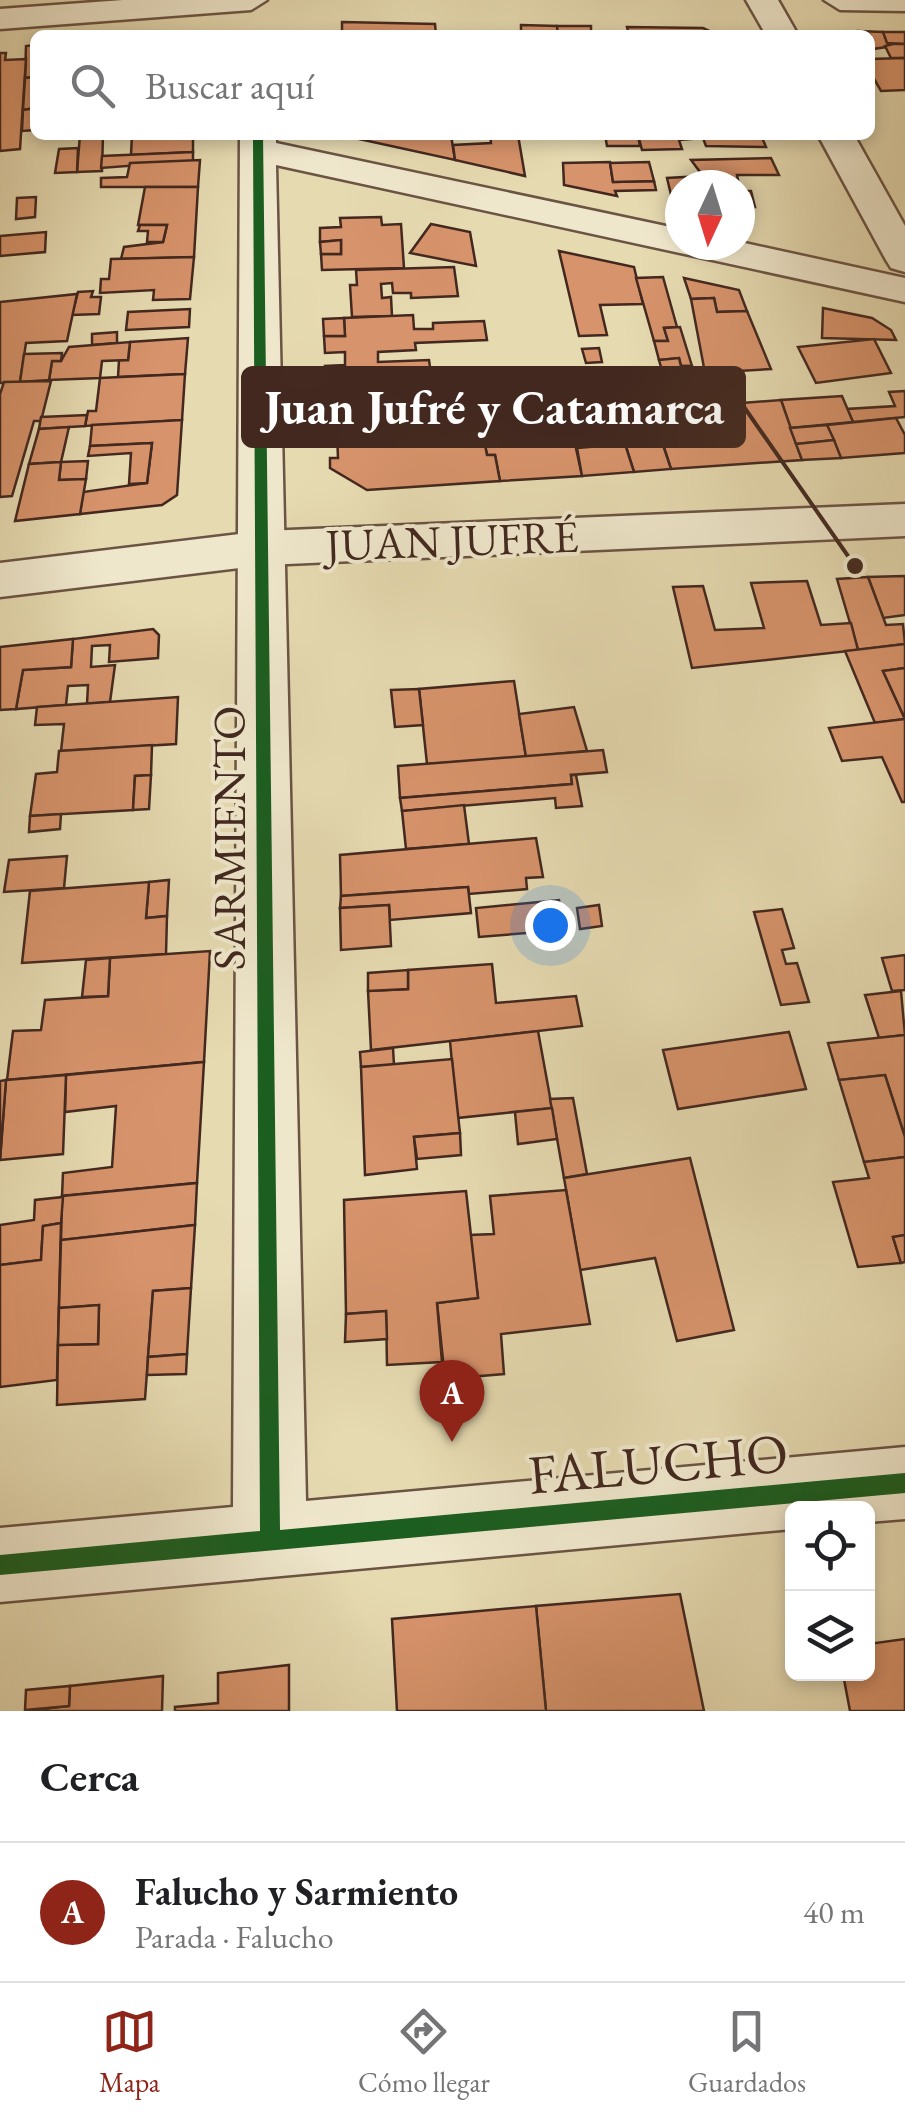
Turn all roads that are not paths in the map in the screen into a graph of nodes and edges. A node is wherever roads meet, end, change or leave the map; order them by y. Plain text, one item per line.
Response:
1 (251, 0) edge
2 (263, 0) edge
3 (762, 0) edge
4 (840, 0) edge
5 (905, 1) edge
6 (0, 18) edge
7 (258, 30) edge
8 (779, 30) edge
9 (839, 140) edge
10 (259, 142) edge
11 (665, 237) edge
12 (755, 257) edge
13 (905, 260) edge
14 (905, 290) edge
15 (905, 520) edge
16 (265, 548) junction
17 (0, 580) edge
18 (905, 1483) edge
19 (270, 1540) junction
20 (0, 1565) edge

1 - 6 street
2 - 7 street
3 - 8 street
4 - 5 street
9 - 13 street
10 - 11 street
10 - 16 street, SARMIENTO
12 - 14 street
15 - 16 street, JUAN JUFRÉ
16 - 17 street, JUAN JUFRÉ
16 - 19 street, SARMIENTO
18 - 19 street, FALUCHO
19 - 20 street, FALUCHO

